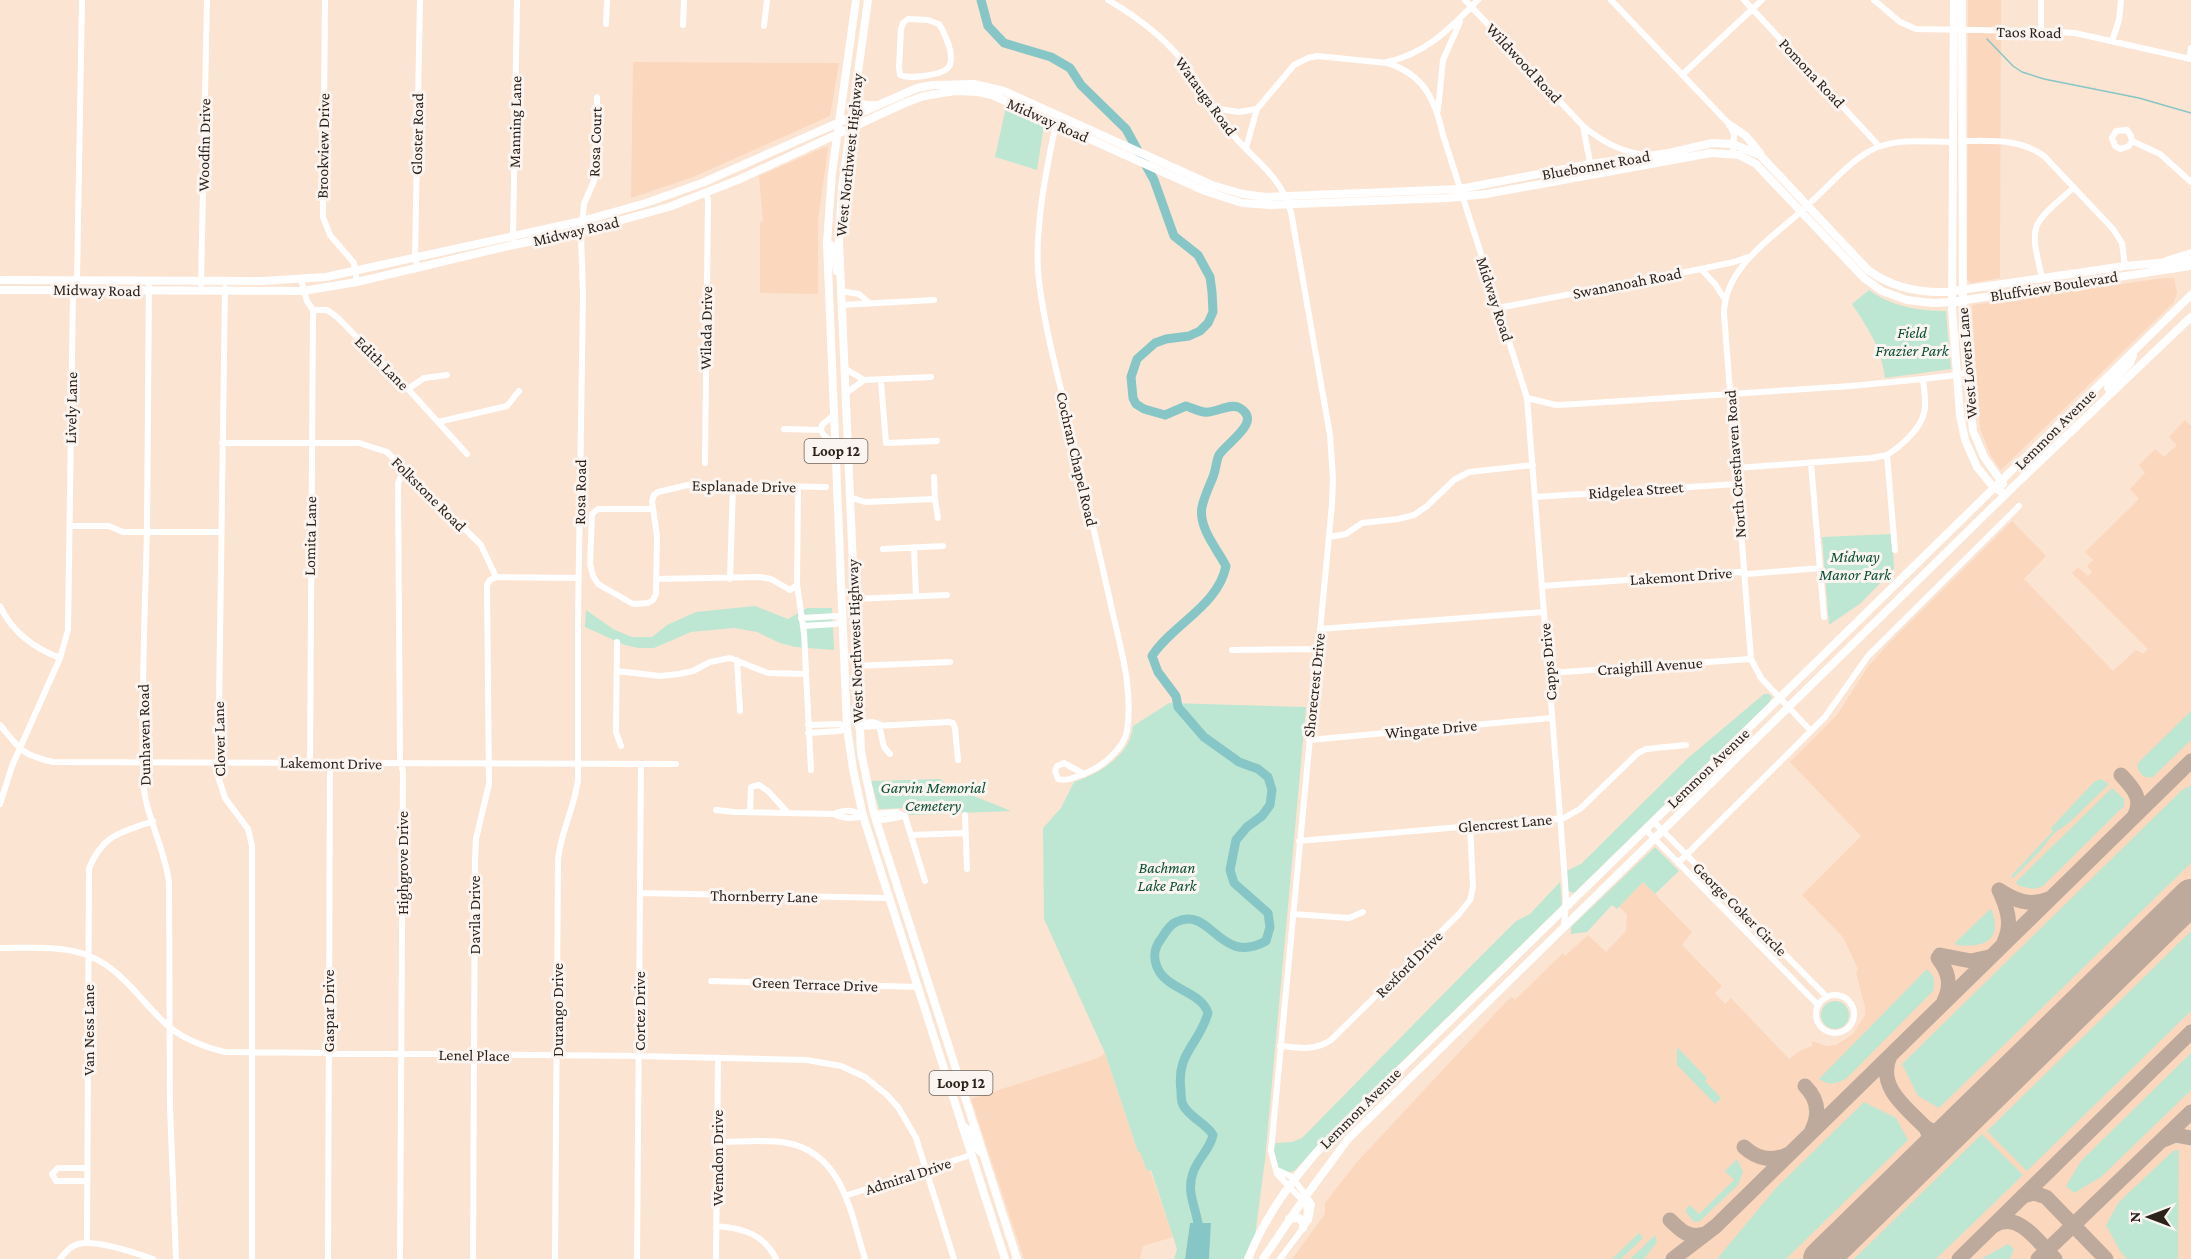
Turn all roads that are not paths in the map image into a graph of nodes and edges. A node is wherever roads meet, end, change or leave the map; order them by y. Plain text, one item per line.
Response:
1 (82, 0) edge
2 (207, 0) edge
3 (325, 0) edge
4 (420, 0) edge
5 (517, 0) edge
6 (607, 0) edge
7 (684, 0) edge
8 (767, 0) edge
9 (856, 0) edge
10 (868, 0) edge
11 (1108, 0) edge
12 (1465, 0) edge
13 (1478, 0) edge
14 (1611, 0) edge
15 (1744, 0) edge
16 (1762, 0) edge
17 (1874, 0) edge
18 (1954, 0) edge
19 (1962, 0) edge
20 (2041, 0) edge
21 (2121, 0) edge
22 (1472, 7) junction
23 (1753, 9) junction
24 (1462, 19) junction
25 (606, 24) dead end
26 (683, 25) dead end
27 (764, 26) dead end
28 (1958, 31) junction
29 (2041, 31) junction
30 (2112, 41) junction
31 (2191, 48) edge
32 (2190, 58) edge
33 (1387, 63) junction
34 (936, 74) junction
35 (927, 75) junction
36 (1682, 75) junction
37 (933, 89) junction
38 (855, 92) junction
39 (597, 97) dead end
40 (877, 105) junction
41 (1213, 108) junction
42 (1257, 108) junction
43 (1438, 111) junction
44 (852, 117) junction
45 (1057, 120) junction
46 (839, 122) junction
47 (1730, 125) junction
48 (1583, 126) junction
49 (850, 128) junction
50 (837, 133) junction
51 (1600, 140) junction
52 (2132, 141) dead end
53 (1957, 142) junction
54 (1587, 143) junction
55 (1733, 144) junction
56 (1879, 146) junction
57 (1246, 148) junction
58 (1733, 153) junction
59 (1760, 155) junction
60 (1647, 156) junction
61 (758, 158) junction
62 (1591, 164) junction
63 (762, 168) junction
64 (1592, 173) junction
65 (2191, 182) edge
66 (702, 183) junction
67 (2074, 187) junction
68 (706, 192) junction
69 (1461, 193) junction
70 (1287, 196) junction
71 (1289, 205) junction
72 (1807, 206) junction
73 (582, 221) junction
74 (582, 231) junction
75 (513, 235) junction
76 (827, 243) junction
77 (513, 245) junction
78 (2191, 252) edge
79 (1754, 254) junction
80 (415, 257) junction
81 (2191, 260) edge
82 (2158, 262) junction
83 (2125, 266) junction
84 (2191, 266) edge
85 (418, 268) junction
86 (2181, 268) junction
87 (354, 269) junction
88 (1701, 269) junction
89 (2191, 273) edge
90 (2126, 275) junction
91 (840, 277) junction
92 (2042, 278) junction
93 (0, 279) edge
94 (301, 279) junction
95 (77, 280) junction
96 (149, 280) junction
97 (225, 281) junction
98 (201, 282) junction
99 (357, 282) junction
100 (2043, 288) junction
101 (0, 290) edge
102 (73, 290) junction
103 (225, 290) junction
104 (1962, 290) junction
105 (149, 291) junction
106 (201, 291) junction
107 (303, 291) junction
108 (841, 291) junction
109 (1952, 291) junction
110 (2191, 295) edge
111 (1724, 298) junction
112 (934, 300) dead end
113 (1962, 301) junction
114 (1952, 302) junction
115 (869, 303) junction
116 (830, 305) junction
117 (841, 305) junction
118 (1498, 308) junction
119 (313, 310) junction
120 (2191, 317) edge
121 (2134, 351) junction
122 (844, 368) junction
123 (1967, 372) junction
124 (447, 375) dead end
125 (1957, 375) junction
126 (931, 377) dead end
127 (864, 380) junction
128 (1923, 380) junction
129 (881, 381) junction
130 (408, 389) junction
131 (519, 391) dead end
132 (2111, 392) junction
133 (845, 394) junction
134 (1730, 394) junction
135 (1527, 398) junction
136 (2086, 398) junction
137 (2096, 407) junction
138 (835, 414) junction
139 (438, 422) junction
140 (784, 429) dead end
141 (821, 430) junction
142 (937, 441) dead end
143 (311, 442) junction
144 (222, 443) junction
145 (836, 447) junction
146 (467, 454) dead end
147 (1887, 455) junction
148 (705, 463) dead end
149 (1811, 463) junction
150 (1533, 465) junction
151 (405, 468) junction
152 (1736, 468) junction
153 (934, 477) dead end
154 (2002, 481) junction
155 (1737, 484) junction
156 (733, 486) junction
157 (798, 486) junction
158 (826, 487) dead end
159 (1994, 488) junction
160 (2006, 494) junction
161 (849, 497) junction
162 (1535, 497) junction
163 (935, 499) junction
164 (865, 502) junction
165 (2019, 507) dead end
166 (652, 509) junction
167 (850, 511) junction
168 (938, 518) dead end
169 (70, 526) junction
170 (147, 532) junction
171 (220, 532) junction
172 (1329, 537) junction
173 (944, 546) dead end
174 (914, 547) junction
175 (883, 549) dead end
176 (1895, 550) dead end
177 (1820, 568) junction
178 (1744, 573) junction
179 (496, 577) junction
180 (579, 578) junction
181 (657, 579) junction
182 (730, 579) junction
183 (797, 585) junction
184 (1542, 586) junction
185 (947, 595) dead end
186 (916, 596) junction
187 (853, 599) junction
188 (0, 606) edge
189 (1544, 612) junction
190 (1824, 617) dead end
191 (801, 618) junction
192 (854, 619) junction
193 (843, 620) junction
194 (802, 626) junction
195 (1320, 629) junction
196 (617, 642) dead end
197 (1318, 649) junction
198 (1232, 650) dead end
199 (60, 658) junction
200 (1751, 659) junction
201 (737, 660) junction
202 (950, 662) dead end
203 (856, 666) junction
204 (617, 671) junction
205 (1549, 673) junction
206 (806, 674) junction
207 (1780, 699) junction
208 (1789, 708) junction
209 (740, 711) dead end
210 (1552, 718) junction
211 (0, 725) edge
212 (808, 725) junction
213 (879, 725) junction
214 (858, 727) junction
215 (847, 728) junction
216 (1811, 731) junction
217 (808, 733) junction
218 (1309, 740) junction
219 (1686, 745) dead end
220 (621, 746) dead end
221 (20, 749) junction
222 (890, 754) dead end
223 (957, 760) dead end
224 (144, 762) junction
225 (218, 762) junction
226 (310, 763) junction
227 (330, 763) junction
228 (401, 764) junction
229 (489, 764) junction
230 (578, 764) junction
231 (641, 764) junction
232 (676, 764) dead end
233 (811, 770) dead end
234 (1084, 774) dead end
235 (0, 804) edge
236 (716, 810) dead end
237 (750, 812) junction
238 (788, 813) junction
239 (874, 814) junction
240 (965, 815) dead end
241 (863, 816) junction
242 (1560, 818) junction
243 (153, 821) junction
244 (1653, 821) junction
245 (1470, 826) junction
246 (1645, 829) junction
247 (1662, 830) junction
248 (966, 833) junction
249 (911, 835) junction
250 (1654, 838) junction
251 (1299, 840) junction
252 (1686, 855) junction
253 (1678, 862) junction
254 (967, 869) dead end
255 (926, 881) dead end
256 (639, 893) junction
257 (900, 895) junction
258 (889, 898) junction
259 (1566, 907) junction
260 (1363, 912) dead end
261 (1293, 914) junction
262 (1749, 919) junction
263 (1564, 927) junction
264 (1741, 927) junction
265 (1772, 942) junction
266 (0, 948) edge
267 (1764, 951) junction
268 (88, 955) junction
269 (1808, 977) junction
270 (711, 981) dead end
271 (1486, 983) junction
272 (929, 986) junction
273 (1799, 986) junction
274 (918, 987) junction
275 (1496, 992) junction
276 (1827, 997) junction
277 (1818, 1005) junction
278 (169, 1026) junction
279 (1280, 1046) junction
280 (253, 1053) junction
281 (328, 1054) junction
282 (401, 1054) junction
283 (474, 1054) junction
284 (556, 1055) junction
285 (639, 1056) junction
286 (717, 1058) junction
287 (964, 1093) junction
288 (952, 1096) junction
289 (962, 1126) junction
290 (717, 1142) junction
291 (984, 1154) junction
292 (971, 1155) junction
293 (1275, 1167) junction
294 (87, 1168) junction
295 (926, 1170) junction
296 (1293, 1179) junction
297 (87, 1181) junction
298 (1288, 1187) junction
299 (845, 1196) junction
300 (1305, 1197) junction
301 (1289, 1219) junction
302 (716, 1226) junction
303 (1303, 1228) junction
304 (87, 1243) junction
305 (1014, 1247) junction
306 (1003, 1255) edge
307 (60, 1259) edge
308 (153, 1259) edge
309 (176, 1259) edge
310 (252, 1259) edge
311 (328, 1259) edge
312 (400, 1259) edge
313 (472, 1259) edge
314 (555, 1259) edge
315 (637, 1259) edge
316 (716, 1259) edge
317 (776, 1259) edge
318 (865, 1259) edge
319 (954, 1259) edge
320 (1017, 1259) edge
321 (1248, 1259) edge
322 (1263, 1259) edge
323 (1280, 1259) edge

1 - 95 street, Lively Lane
2 - 98 street, Woodfin Drive
3 - 87 street, Brookview Drive
4 - 80 street, Gloster Road
5 - 75 street, Manning Lane
6 - 25 street
7 - 26 street
8 - 27 street
9 - 46 main road, West Northwest Highway / Loop 12
10 - 38 main road, West Northwest Highway / Loop 12
11 - 41 street, Watauga Road
12 - 22 street, Wildwood Road
13 - 22 street
14 - 36 street
15 - 23 street, Pomona Road
16 - 23 street
17 - 28 street, Taos Road
18 - 28 main road, West Lovers Lane
19 - 28 main road, West Lovers Lane
20 - 29 street
21 - 30 street
22 - 24 street
22 - 48 street, Wildwood Road
23 - 36 street
23 - 56 street, Pomona Road
24 - 33 street
24 - 43 street
28 - 29 street, Taos Road
28 - 53 main road, West Lovers Lane
29 - 30 street, Taos Road
30 - 32 street, Taos Road
31 - 32 street
33 - 42 street
33 - 43 street
34 - 35 street
34 - 35 street
34 - 37 street
35 - 37 street
36 - 47 street
37 - 40 main road, Midway Road
37 - 45 main road, Midway Road
37 - 49 main road, Midway Road
38 - 40 main road
38 - 44 main road, West Northwest Highway / Loop 12
39 - 73 street, Rosa Court
40 - 44 main road, Midway Road
41 - 42 street
41 - 57 street, Watauga Road
42 - 57 street
43 - 69 street
44 - 46 main road, Midway Road
44 - 49 main road, West Northwest Highway / Loop 12
45 - 70 main road, Midway Road
45 - 71 main road, Midway Road
45 - 234 street, Cochran Chapel Road
46 - 50 main road, West Northwest Highway / Loop 12
46 - 61 main road, Midway Road
47 - 55 street
47 - 59 main road
48 - 51 street, Wildwood Road
48 - 54 street, Wildwood Road
49 - 50 main road, Midway Road
49 - 91 main road, West Northwest Highway / Loop 12
50 - 63 main road, Midway Road
50 - 76 main road, West Northwest Highway / Loop 12
51 - 54 street
51 - 60 street, Wildwood Road
52 - 65 street
53 - 56 street
53 - 67 street
53 - 104 main road, West Lovers Lane
53 - 109 main road, West Lovers Lane
54 - 62 street, Wildwood Road
55 - 58 street
55 - 59 main road, Bluffview Boulevard
55 - 60 main road, Bluebonnet Road
56 - 72 street
57 - 70 street, Watauga Road
58 - 64 main road, Bluebonnet Road
58 - 72 main road, Bluffview Boulevard
59 - 72 main road, Bluffview Boulevard
60 - 62 main road, Bluebonnet Road
61 - 63 main road
61 - 66 main road, Midway Road
62 - 64 street, Wildwood Road
62 - 69 main road, Bluebonnet Road
63 - 68 main road, Midway Road
64 - 69 main road, Bluebonnet Road
66 - 68 main road
66 - 73 main road, Midway Road
67 - 83 street
67 - 92 street
68 - 74 main road, Midway Road
68 - 148 street, Wilada Drive
69 - 70 main road, Midway Road
69 - 71 main road, Midway Road
69 - 118 street, Midway Road
70 - 71 street, Watauga Road
71 - 172 street, Shorecrest Drive
72 - 79 street
72 - 109 main road, Bluffview Boulevard
72 - 114 main road, Bluffview Boulevard
73 - 74 street, Rosa Road
73 - 75 main road, Midway Road
74 - 77 main road, Midway Road
74 - 180 street, Rosa Road
75 - 77 street, Manning Lane
75 - 80 main road, Midway Road
76 - 91 main road
76 - 116 main road, West Northwest Highway / Loop 12
77 - 85 main road, Midway Road
78 - 82 street
79 - 88 street, Swananoah Road
79 - 111 street
80 - 85 street, Gloster Road
80 - 87 main road, Midway Road
81 - 82 main road, Bluffview Boulevard
82 - 83 main road, Bluffview Boulevard
83 - 90 main road
83 - 92 main road, Bluffview Boulevard
84 - 86 main road, Bluffview Boulevard
85 - 99 main road, Midway Road
86 - 89 main road
86 - 90 main road, Bluffview Boulevard
87 - 94 main road, Midway Road
87 - 99 street, Brookview Drive
88 - 111 street
88 - 118 street, Swananoah Road
90 - 100 main road, Bluffview Boulevard
91 - 108 main road, West Northwest Highway / Loop 12
92 - 100 main road
92 - 104 main road, Bluffview Boulevard
93 - 95 main road, Midway Road
94 - 97 main road, Midway Road
94 - 107 street
95 - 96 main road, Midway Road
95 - 102 street, Lively Lane
96 - 98 main road, Midway Road
96 - 105 street, Dunhaven Road
97 - 98 main road, Midway Road
97 - 103 street, Clover Lane
98 - 106 street, Woodfin Drive
99 - 107 main road, Midway Road
100 - 113 main road, Bluffview Boulevard
101 - 102 main road, Midway Road
102 - 105 main road, Midway Road
102 - 169 street, Lively Lane
103 - 106 main road, Midway Road
103 - 107 main road, Midway Road
103 - 144 street, Clover Lane
104 - 109 main road, Bluffview Boulevard
104 - 113 main road, West Lovers Lane
105 - 106 main road, Midway Road
105 - 170 street, Dunhaven Road
107 - 119 street
108 - 115 street
108 - 117 main road, West Northwest Highway / Loop 12
109 - 114 main road, West Lovers Lane
110 - 121 main road, Lemmon Avenue
111 - 134 street, North Cresthaven Road
112 - 115 street
113 - 114 main road, Bluffview Boulevard
113 - 123 main road, West Lovers Lane
114 - 125 main road, West Lovers Lane
115 - 117 street
116 - 117 main road
116 - 138 main road, West Northwest Highway / Loop 12
117 - 122 main road, West Northwest Highway / Loop 12
118 - 135 street, Midway Road
119 - 130 street, Edith Lane
119 - 143 street, Lomita Lane
120 - 132 main road, Lemmon Avenue
121 - 132 main road
121 - 136 main road, Lemmon Avenue
122 - 127 street
122 - 133 main road, West Northwest Highway / Loop 12
123 - 125 street
123 - 154 main road, West Lovers Lane
124 - 130 street
125 - 128 street
125 - 159 main road, West Lovers Lane
126 - 129 street
127 - 129 street
127 - 133 street
128 - 134 street
128 - 147 street
129 - 142 street
130 - 139 street, Edith Lane
131 - 139 street
132 - 137 main road, Lemmon Avenue
133 - 161 main road, West Northwest Highway / Loop 12
134 - 135 street
134 - 152 street, North Cresthaven Road
135 - 150 street, Capps Drive
136 - 137 main road
136 - 154 main road, Lemmon Avenue
137 - 160 main road, Lemmon Avenue
138 - 141 street
138 - 145 main road, West Northwest Highway / Loop 12
139 - 146 street, Edith Lane
140 - 141 street
141 - 145 street
143 - 144 street, Folkstone Road
143 - 151 street, Folkstone Road
143 - 226 street, Lomita Lane
144 - 171 street, Clover Lane
145 - 193 main road, West Northwest Highway / Loop 12
147 - 149 street
147 - 176 street
149 - 152 street
149 - 177 street
150 - 162 street, Capps Drive
150 - 172 street
151 - 179 street, Folkstone Road
151 - 228 street, Highgrove Drive
152 - 155 street, North Cresthaven Road
153 - 163 street
154 - 159 main road, Lemmon Avenue
154 - 160 main road, West Lovers Lane
155 - 162 street, Ridgelea Street
155 - 178 street, North Cresthaven Road
156 - 157 street, Esplanade Drive
156 - 166 street, Esplanade Drive
156 - 182 street
157 - 158 street, Esplanade Drive
157 - 183 street
159 - 160 main road, West Lovers Lane
159 - 207 main road, Lemmon Avenue
160 - 208 main road, Lemmon Avenue
161 - 164 street
161 - 167 main road, West Northwest Highway / Loop 12
162 - 184 street, Capps Drive
163 - 164 street
163 - 168 street
164 - 167 street
165 - 216 street
166 - 181 street
166 - 181 street
167 - 187 main road, West Northwest Highway / Loop 12
169 - 170 street
169 - 199 street, Lively Lane
170 - 171 street
170 - 224 street, Dunhaven Road
171 - 225 street, Clover Lane
172 - 195 street, Shorecrest Drive
173 - 174 street
174 - 175 street
174 - 186 street
177 - 178 street, Lakemont Drive
177 - 190 street
178 - 184 street, Lakemont Drive
178 - 200 street, North Cresthaven Road
179 - 180 street
179 - 229 street, Davila Drive
180 - 230 street, Rosa Road
181 - 182 street
182 - 183 street
183 - 191 street
184 - 189 street, Capps Drive
185 - 186 street
186 - 187 street
187 - 192 main road, West Northwest Highway / Loop 12
188 - 199 street
189 - 195 street
189 - 205 street, Capps Drive
191 - 193 street
191 - 194 street
192 - 193 main road
192 - 203 main road, West Northwest Highway / Loop 12
193 - 194 street
193 - 215 main road, West Northwest Highway / Loop 12
194 - 206 street
195 - 197 street, Shorecrest Drive
196 - 204 street
197 - 198 street
197 - 218 street, Shorecrest Drive
199 - 221 street, Lively Lane
200 - 205 street, Craighill Avenue
200 - 207 street, North Cresthaven Road
201 - 204 street
201 - 206 street
201 - 209 street
202 - 203 street
203 - 214 main road, West Northwest Highway / Loop 12
204 - 220 street
205 - 210 street, Capps Drive
206 - 212 street
207 - 208 street, North Cresthaven Road
207 - 244 main road, Lemmon Avenue
208 - 216 street, North Cresthaven Road
208 - 247 main road, Lemmon Avenue
210 - 218 street, Wingate Drive
210 - 242 street, Capps Drive
211 - 221 street, Lakemont Drive
212 - 215 street
212 - 217 street
213 - 214 street
213 - 222 street
213 - 223 street
214 - 215 main road
214 - 239 main road, West Northwest Highway / Loop 12
215 - 217 street
215 - 241 main road, West Northwest Highway / Loop 12
216 - 252 street
217 - 233 street
218 - 251 street, Shorecrest Drive
219 - 242 street, Glencrest Lane
221 - 224 street, Lakemont Drive
221 - 235 street, Lively Lane
224 - 225 street, Lakemont Drive
224 - 243 street, Dunhaven Road
225 - 226 street, Lakemont Drive
225 - 280 street, Clover Lane
226 - 227 street, Lakemont Drive
227 - 228 street, Lakemont Drive
227 - 281 street, Gaspar Drive
228 - 229 street, Lakemont Drive
228 - 282 street, Highgrove Drive
229 - 230 street, Lakemont Drive
229 - 283 street, Davila Drive
230 - 231 street, Lakemont Drive
230 - 284 street, Durango Drive
231 - 232 street, Lakemont Drive
231 - 256 street, Cortez Drive
236 - 237 street
237 - 238 street
237 - 238 street
238 - 241 street
239 - 241 main road
239 - 249 street
239 - 257 main road, West Northwest Highway / Loop 12
240 - 248 street
241 - 258 main road, West Northwest Highway / Loop 12
242 - 245 street, Glencrest Lane
242 - 259 street, Capps Drive
243 - 268 street, Van Ness Lane
243 - 278 street, Dunhaven Road
244 - 246 main road, Lemmon Avenue
244 - 247 street, George Coker Circle
245 - 251 street, Glencrest Lane
245 - 279 street, Rexford Drive
246 - 250 street, George Coker Circle
246 - 259 main road, Lemmon Avenue
247 - 250 main road, Lemmon Avenue
247 - 252 street, George Coker Circle
248 - 249 street
248 - 254 street
249 - 255 street
250 - 253 street, George Coker Circle
250 - 263 main road, Lemmon Avenue
251 - 261 street, Shorecrest Drive
252 - 253 street
252 - 262 street, George Coker Circle
253 - 264 street, George Coker Circle
256 - 258 street, Thornberry Lane
256 - 285 street, Cortez Drive
257 - 258 main road
257 - 272 main road, West Northwest Highway / Loop 12
258 - 274 main road, West Northwest Highway / Loop 12
259 - 263 street, Capps Drive
259 - 271 main road, Lemmon Avenue
260 - 261 street
261 - 279 street, Shorecrest Drive
262 - 264 street
262 - 265 street, George Coker Circle
263 - 275 main road, Lemmon Avenue
264 - 267 street, George Coker Circle
265 - 267 street
265 - 269 street, George Coker Circle
266 - 268 street, Lenel Place
267 - 273 street, George Coker Circle
268 - 278 street, Lenel Place
268 - 294 street, Van Ness Lane
269 - 273 street
269 - 276 street, George Coker Circle
270 - 274 street, Green Terrace Drive
271 - 275 main road
271 - 296 main road, Lemmon Avenue
272 - 274 main road
272 - 287 main road, West Northwest Highway / Loop 12
273 - 277 street, George Coker Circle
274 - 288 main road, West Northwest Highway / Loop 12
275 - 300 main road, Lemmon Avenue
276 - 277 street
276 - 277 street, George Coker Circle
278 - 280 street, Lenel Place
278 - 309 street, Dunhaven Road
279 - 293 street, Shorecrest Drive
280 - 281 street, Lenel Place
280 - 310 street, Clover Lane
281 - 282 street, Lenel Place
281 - 311 street, Gaspar Drive
282 - 283 street, Lenel Place
282 - 312 street, Highgrove Drive
283 - 284 street, Lenel Place
283 - 313 street, Davila Drive
284 - 285 street, Lenel Place
284 - 314 street, Durango Drive
285 - 286 street, Lenel Place
285 - 315 street, Cortez Drive
286 - 290 street, Wemdon Drive
286 - 295 street, Lenel Place
287 - 288 main road
287 - 291 main road, West Northwest Highway / Loop 12
288 - 289 main road, West Northwest Highway / Loop 12
289 - 291 main road
289 - 292 main road, West Northwest Highway / Loop 12
290 - 299 street
290 - 302 street, Wemdon Drive
291 - 305 main road, West Northwest Highway / Loop 12
292 - 295 street, Admiral Drive
292 - 306 main road, West Northwest Highway / Loop 12
293 - 296 street
293 - 298 street, Shorecrest Drive
294 - 297 street, Van Ness Lane
294 - 297 street
295 - 299 street, Admiral Drive
295 - 319 street, Lenel Place
296 - 298 main road, Lemmon Avenue
296 - 300 street
297 - 304 street, Van Ness Lane
298 - 300 street, Shorecrest Drive
298 - 321 main road, Lemmon Avenue
299 - 318 street
300 - 301 main road, Lemmon Avenue
300 - 303 street
301 - 303 main road
301 - 322 main road, Lemmon Avenue
302 - 316 street, Wemdon Drive
302 - 317 street
303 - 323 street
304 - 307 street
304 - 308 street
305 - 306 main road
305 - 320 main road, West Northwest Highway / Loop 12

